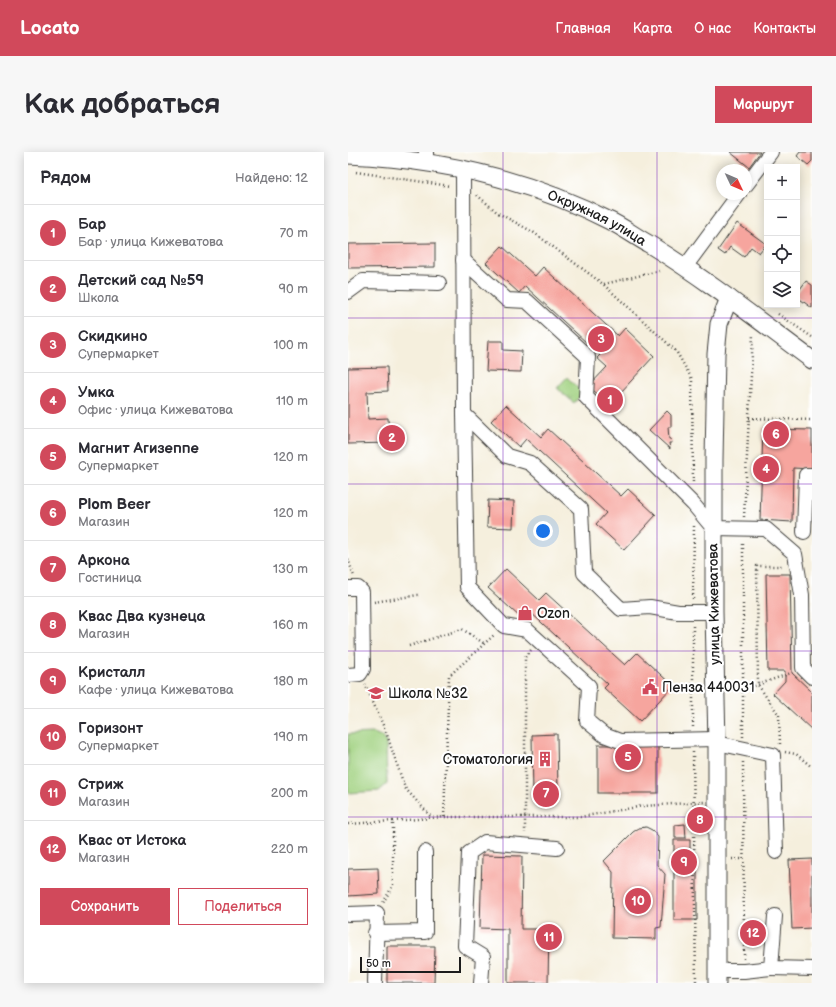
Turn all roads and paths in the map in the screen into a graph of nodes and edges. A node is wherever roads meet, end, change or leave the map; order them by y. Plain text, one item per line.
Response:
1 (771, 152) edge
2 (383, 154) edge
3 (426, 157) edge
4 (350, 163) edge
5 (463, 168) junction
6 (752, 177) edge
7 (463, 188) junction
8 (735, 200) edge
9 (463, 260) junction
10 (685, 267) junction
11 (659, 271) dead end
12 (439, 282) dead end
13 (603, 284) junction
14 (348, 292) edge
15 (729, 298) junction
16 (754, 327) dead end
17 (810, 353) edge
18 (464, 414) junction
19 (749, 418) junction
20 (812, 420) edge
21 (812, 475) edge
22 (693, 504) junction
23 (713, 528) junction
24 (743, 528) junction
25 (808, 532) edge
26 (786, 546) junction
27 (797, 566) junction
28 (348, 588) edge
29 (418, 595) dead end
30 (807, 595) edge
31 (362, 604) junction
32 (693, 611) junction
33 (714, 612) junction
34 (504, 626) junction
35 (485, 644) junction
36 (409, 646) dead end
37 (526, 657) dead end
38 (808, 673) edge
39 (354, 674) edge
40 (758, 685) junction
41 (743, 690) dead end
42 (693, 739) junction
43 (717, 741) junction
44 (780, 751) dead end
45 (717, 800) junction
46 (693, 803) junction
47 (444, 817) junction
48 (525, 817) junction
49 (432, 818) junction
50 (393, 821) junction
51 (348, 824) edge
52 (526, 845) junction
53 (557, 848) dead end
54 (425, 852) dead end
55 (776, 852) dead end
56 (348, 914) edge
57 (377, 914) junction
58 (775, 916) dead end
59 (375, 932) junction
60 (771, 968) junction
61 (812, 969) edge
62 (717, 977) edge
63 (375, 983) edge
64 (481, 983) edge
65 (696, 983) edge

1 - 6 street
2 - 3 main road, Окружная улица
2 - 4 main road, Окружная улица
3 - 5 main road, Окружная улица
4 - 7 path
5 - 7 street
5 - 10 main road, Окружная улица
7 - 9 street
7 - 13 path
8 - 10 street
9 - 18 street
9 - 22 street
10 - 15 main road, Окружная улица
11 - 13 path
12 - 14 street
13 - 22 path
15 - 17 main road, Окружная улица
15 - 23 main road, улица Кижеватова
16 - 19 path
18 - 32 street
18 - 34 street
19 - 20 path
19 - 24 path
21 - 25 street
22 - 23 street
22 - 32 path
23 - 24 street
23 - 33 main road, улица Кижеватова
24 - 26 street
25 - 26 street
26 - 27 street
27 - 30 street
27 - 40 path
28 - 31 street
29 - 31 path
30 - 38 street
31 - 39 street
32 - 33 street
32 - 42 path
33 - 43 main road, улица Кижеватова
34 - 35 path
34 - 42 street
35 - 36 path
35 - 47 path
37 - 48 path
38 - 40 path
39 - 49 path
40 - 41 path
40 - 44 path
42 - 43 street
42 - 46 path
43 - 45 main road, улица Кижеватова
43 - 55 street
45 - 46 path
45 - 62 main road, улица Кижеватова
46 - 48 path
46 - 65 path
47 - 48 path
47 - 49 path
48 - 52 path
49 - 50 path
50 - 51 path
50 - 57 path
52 - 53 street
52 - 64 street
54 - 59 street
56 - 57 street
57 - 59 street
58 - 60 street
59 - 63 street
60 - 61 street
60 - 62 street

